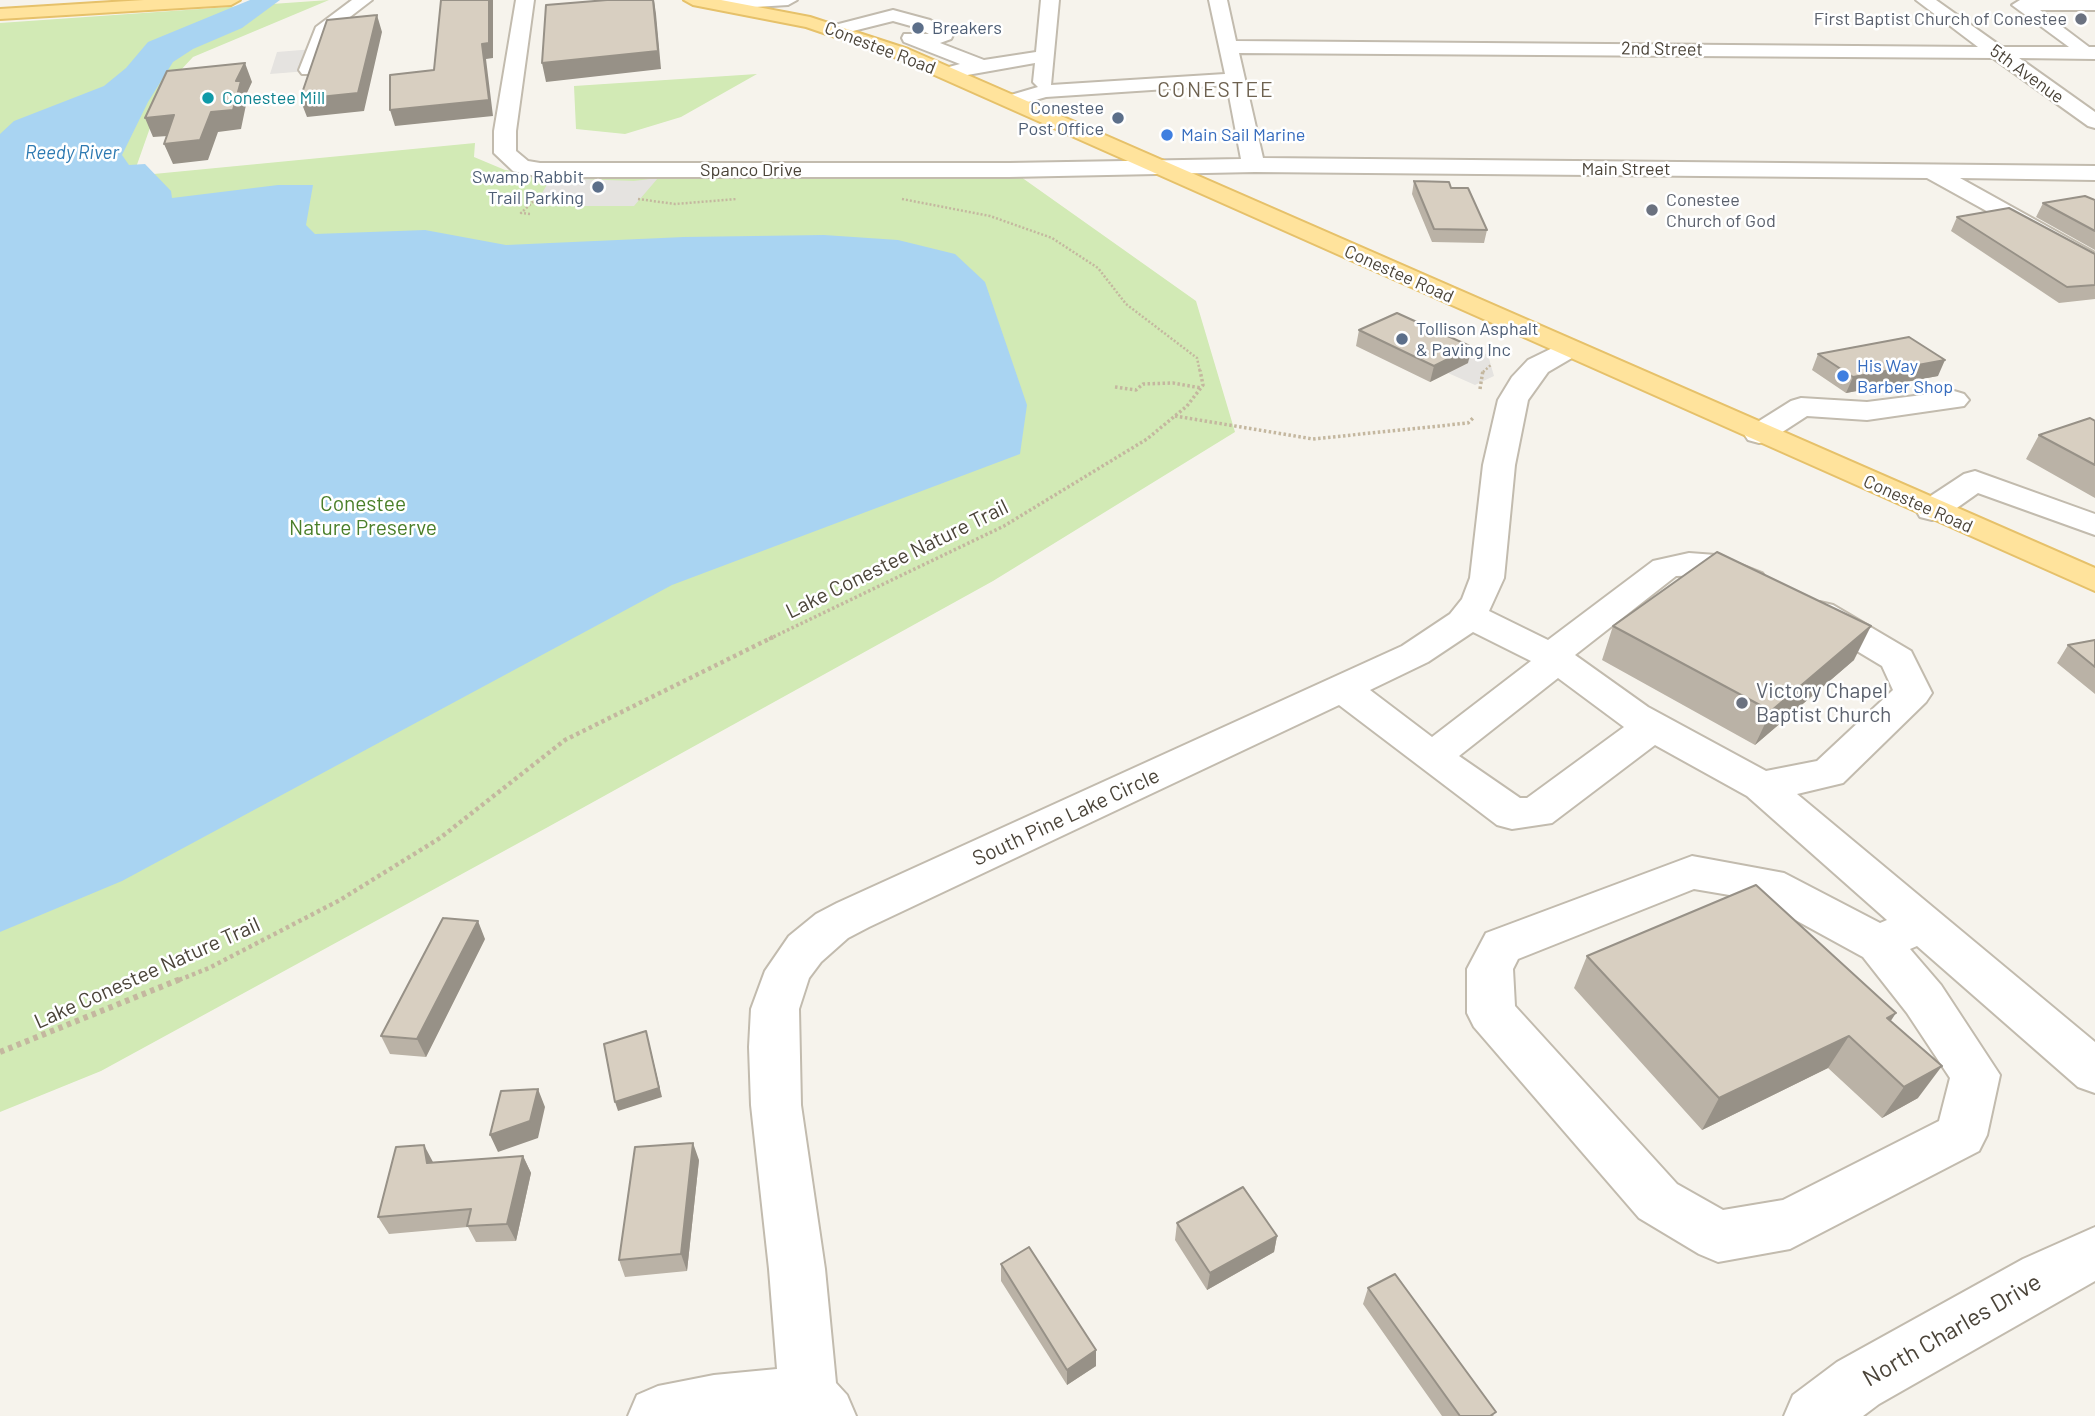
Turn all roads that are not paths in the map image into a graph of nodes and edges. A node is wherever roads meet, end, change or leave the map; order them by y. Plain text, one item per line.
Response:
1 (231, 0) edge
2 (362, 0) edge
3 (525, 0) edge
4 (693, 0) edge
5 (788, 0) edge
6 (1050, 0) edge
7 (1218, 0) edge
8 (1925, 0) edge
9 (722, 4) junction
10 (2095, 5) edge
11 (0, 14) edge
12 (837, 30) junction
13 (1229, 47) junction
14 (1997, 52) junction
15 (2090, 53) edge
16 (1044, 56) junction
17 (981, 66) junction
18 (309, 70) edge
19 (946, 73) junction
20 (1234, 79) junction
21 (1045, 91) junction
22 (1011, 101) junction
23 (2095, 122) edge
24 (1255, 165) junction
25 (1158, 167) junction
26 (1931, 171) junction
27 (2095, 173) edge
28 (2095, 263) edge
29 (1567, 349) junction
30 (1954, 400) dead end
31 (1759, 434) junction
32 (1933, 510) junction
33 (2094, 525) edge
34 (2095, 581) edge
35 (1468, 615) junction
36 (1556, 659) junction
37 (1343, 688) junction
38 (1666, 734) junction
39 (1432, 757) junction
40 (1761, 786) junction
41 (1921, 924) junction
42 (1879, 944) junction
43 (2095, 1072) edge
44 (2095, 1253) edge
45 (817, 1406) edge
46 (657, 1416) edge
47 (1814, 1416) edge

1 - 11 main road
2 - 18 street
3 - 25 street, Spanco Drive
4 - 9 main road, Conestee Road
5 - 9 street
6 - 16 street
7 - 13 street
8 - 14 street, 5th Avenue
9 - 12 main road, Conestee Road
10 - 15 street
12 - 17 street
12 - 19 main road, Conestee Road
13 - 14 street, 2nd Street
13 - 20 street
14 - 15 street, 2nd Street
14 - 23 street, 5th Avenue
16 - 17 street
16 - 21 street
17 - 19 street
19 - 22 main road, Conestee Road
20 - 21 street
20 - 24 street
21 - 22 street
22 - 25 main road, Conestee Road
24 - 25 street, Main Street
24 - 26 street, Main Street
25 - 29 main road, Conestee Road
26 - 27 street, Main Street
26 - 28 street
29 - 31 main road, Conestee Road
29 - 35 street, South Pine Lake Circle
30 - 31 street
31 - 32 main road, Conestee Road
32 - 33 street
32 - 34 main road, Conestee Road
35 - 36 street
35 - 37 street, South Pine Lake Circle
36 - 38 street
36 - 39 street
36 - 40 street
37 - 39 street
37 - 45 street, South Pine Lake Circle
38 - 39 street
38 - 40 street
40 - 41 street
41 - 42 street
41 - 43 street
42 - 42 street
44 - 47 street, North Charles Drive
45 - 46 street

